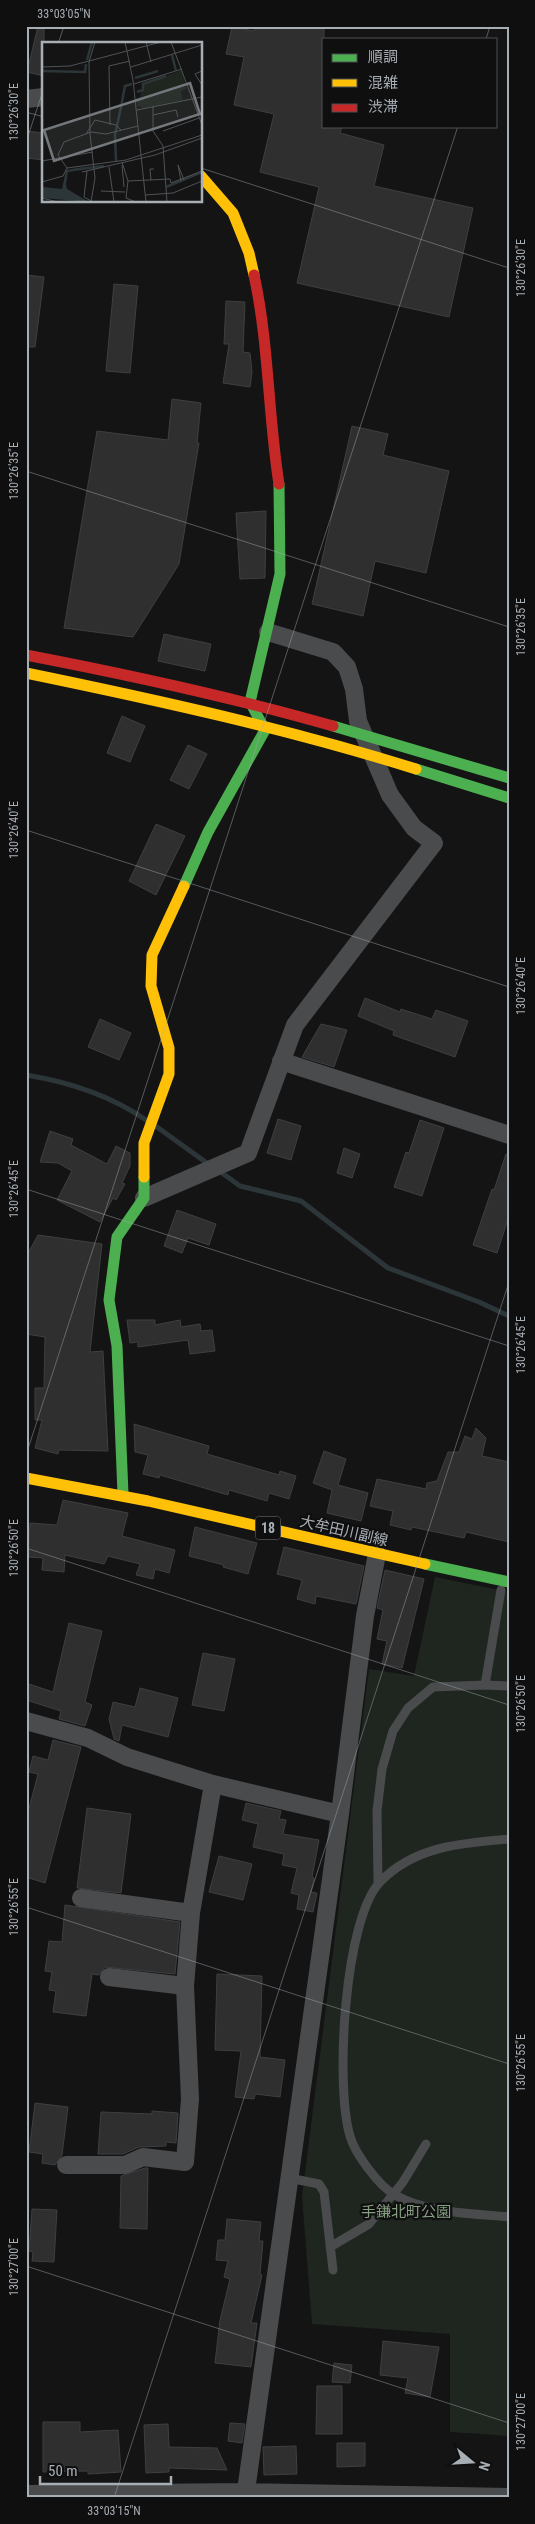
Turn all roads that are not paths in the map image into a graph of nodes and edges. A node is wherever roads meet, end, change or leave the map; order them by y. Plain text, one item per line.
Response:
1 (42, 97) edge
2 (26, 99) edge
3 (202, 177) edge
4 (268, 632) junction
5 (26, 655) edge
6 (26, 673) edge
7 (250, 702) junction
8 (265, 730) junction
9 (365, 735) junction
10 (375, 756) junction
11 (509, 778) edge
12 (509, 798) edge
13 (281, 1061) junction
14 (509, 1135) edge
15 (144, 1198) junction
16 (26, 1478) edge
17 (123, 1494) junction
18 (377, 1554) junction
19 (505, 1586) edge
20 (484, 1685) junction
21 (509, 1686) edge
22 (26, 1720) edge
23 (213, 1784) junction
24 (340, 1814) junction
25 (509, 1840) edge
26 (378, 1883) junction
27 (81, 1898) dead end
28 (191, 1913) junction
29 (109, 1977) dead end
30 (185, 1986) junction
31 (426, 2144) dead end
32 (66, 2166) dead end
33 (289, 2178) junction
34 (394, 2194) junction
35 (509, 2217) edge
36 (330, 2247) junction
37 (333, 2270) dead end
38 (26, 2494) edge
39 (245, 2495) edge
40 (509, 2497) edge

1 - 2 street
3 - 4 street
4 - 7 street
4 - 9 street
5 - 7 street
6 - 8 street
7 - 8 street
7 - 9 street
8 - 10 street
8 - 15 street
9 - 10 street
9 - 11 street
10 - 12 street
10 - 13 street
13 - 14 street
13 - 15 street
15 - 17 street
16 - 17 street, 大牟田川副線 / 18
17 - 18 street, 大牟田川副線 / 18
18 - 19 street, 大牟田川副線 / 18
18 - 24 street
19 - 20 lane
20 - 21 lane
20 - 26 lane
22 - 23 street
23 - 24 street
23 - 28 street
24 - 33 street
25 - 26 lane
26 - 34 lane
27 - 28 street
28 - 30 street
29 - 30 street
30 - 32 street
31 - 34 lane
33 - 36 lane
33 - 39 street
34 - 35 lane
34 - 36 lane
36 - 37 lane
38 - 39 street
39 - 40 street

